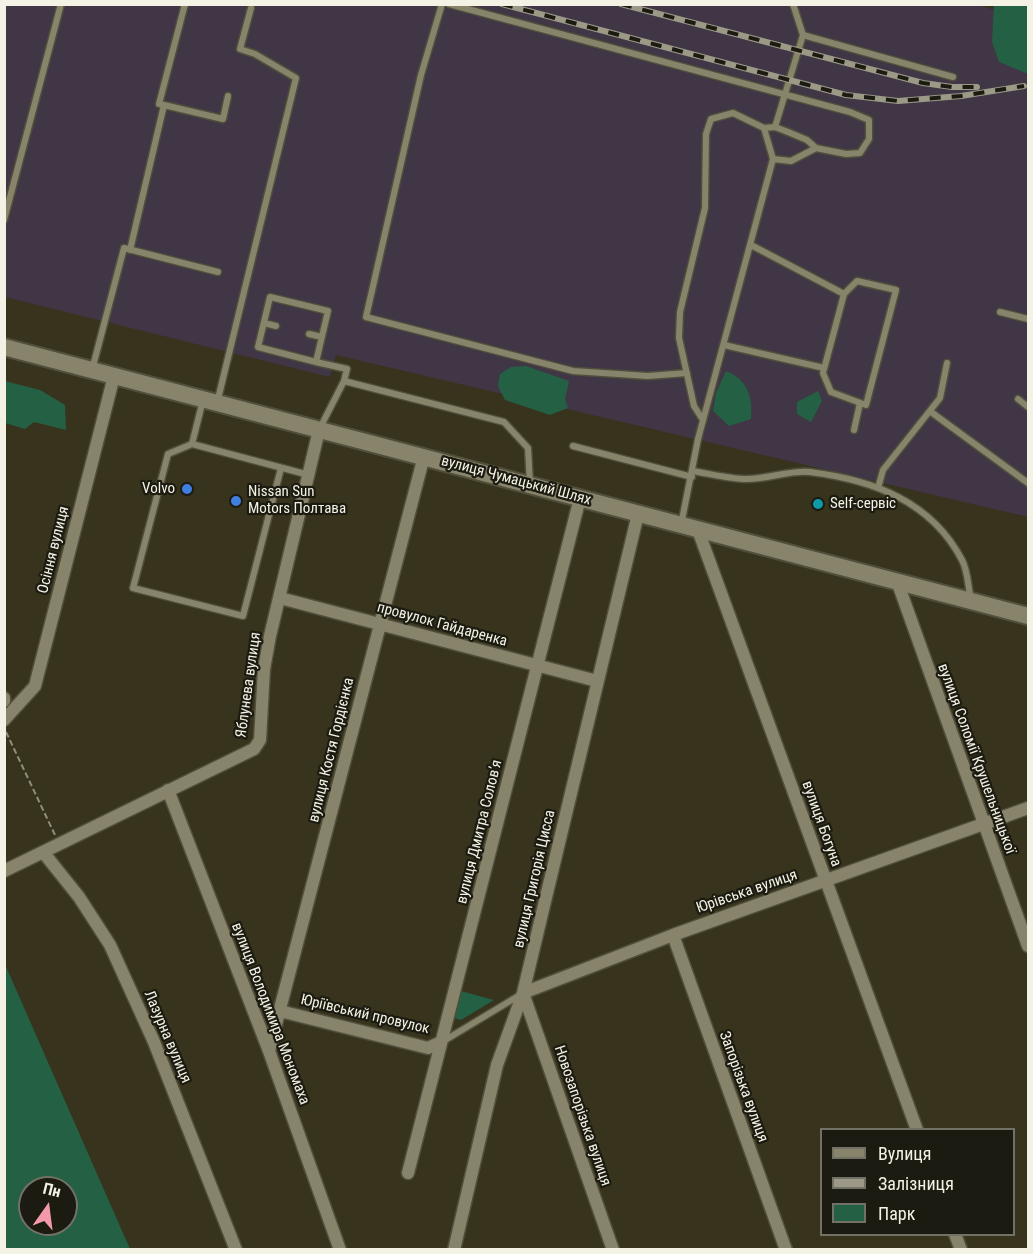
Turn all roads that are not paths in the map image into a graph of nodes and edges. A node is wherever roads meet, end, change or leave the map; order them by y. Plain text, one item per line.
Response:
1 (61, 4) edge
2 (185, 4) edge
3 (442, 4) edge
4 (449, 4) edge
5 (793, 4) edge
6 (252, 8) dead end
7 (803, 35) junction
8 (953, 76) dead end
9 (786, 95) junction
10 (228, 96) dead end
11 (164, 105) junction
12 (776, 127) junction
13 (764, 128) junction
14 (816, 148) junction
15 (773, 159) junction
16 (4, 220) edge
17 (751, 244) junction
18 (130, 250) junction
19 (218, 272) dead end
20 (844, 294) junction
21 (1000, 312) dead end
22 (1029, 319) edge
23 (264, 322) junction
24 (276, 326) dead end
25 (309, 334) dead end
26 (322, 337) junction
27 (724, 345) junction
28 (4, 347) edge
29 (316, 362) junction
30 (947, 363) dead end
31 (824, 369) junction
32 (92, 370) junction
33 (687, 373) junction
34 (114, 376) junction
35 (344, 381) junction
36 (1018, 399) dead end
37 (210, 401) junction
38 (860, 403) junction
39 (1029, 407) edge
40 (931, 412) junction
41 (703, 420) junction
42 (319, 430) junction
43 (854, 430) dead end
44 (192, 444) junction
45 (573, 446) dead end
46 (424, 456) junction
47 (281, 468) junction
48 (693, 474) junction
49 (309, 475) junction
50 (1029, 483) edge
51 (530, 485) junction
52 (878, 488) junction
53 (580, 498) junction
54 (638, 514) junction
55 (689, 527) junction
56 (897, 581) junction
57 (280, 598) junction
58 (971, 600) junction
59 (1029, 616) edge
60 (380, 625) junction
61 (538, 666) junction
62 (597, 681) junction
63 (4, 720) edge
64 (168, 790) junction
65 (1029, 808) edge
66 (983, 824) junction
67 (43, 852) junction
68 (4, 871) edge
69 (826, 880) junction
70 (672, 934) junction
71 (1029, 946) edge
72 (523, 993) junction
73 (280, 1011) junction
74 (441, 1042) junction
75 (269, 1051) junction
76 (916, 1128) edge
77 (408, 1173) dead end
78 (236, 1250) edge
79 (340, 1250) edge
80 (454, 1250) edge
81 (613, 1250) edge
82 (786, 1250) edge

1 - 16 lane
2 - 11 lane
3 - 33 lane
4 - 9 lane
5 - 7 lane
6 - 37 lane
7 - 8 lane
7 - 9 lane
9 - 12 lane
9 - 14 lane
10 - 11 lane
11 - 18 lane
12 - 13 lane
12 - 14 lane
13 - 15 lane
13 - 33 lane
14 - 15 lane
15 - 17 lane
17 - 20 lane
17 - 27 lane
18 - 19 lane
18 - 32 lane
20 - 31 lane
20 - 38 lane
21 - 22 lane
23 - 24 lane
23 - 26 lane
23 - 29 lane
25 - 26 lane
26 - 29 lane
27 - 31 lane
27 - 41 lane
28 - 32 main road, вулиця Чумацький Шлях
29 - 35 lane
30 - 40 lane
31 - 38 lane
32 - 34 main road, вулиця Чумацький Шлях
33 - 41 lane
34 - 37 main road, вулиця Чумацький Шлях
34 - 63 street, Осіння вулиця
35 - 42 lane
35 - 51 lane
36 - 39 lane
37 - 42 main road, вулиця Чумацький Шлях
37 - 44 lane
38 - 43 lane
40 - 50 lane
40 - 52 lane
41 - 48 lane
42 - 46 main road, вулиця Чумацький Шлях
42 - 49 street, Яблунева вулиця
44 - 47 lane
44 - 47 lane
45 - 48 lane
46 - 51 main road, вулиця Чумацький Шлях
46 - 60 street, вулиця Костя Гордієнка
47 - 49 lane
48 - 52 lane
48 - 55 lane
49 - 57 street, Яблунева вулиця
51 - 53 main road, вулиця Чумацький Шлях
52 - 58 lane
53 - 54 main road, вулиця Чумацький Шлях
53 - 61 street, вулиця Дмитра Соловʼя
54 - 55 main road, вулиця Чумацький Шлях
54 - 62 street, вулиця Григорія Цисса
55 - 56 main road, вулиця Чумацький Шлях
55 - 69 street, вулиця Богуна
56 - 58 main road, вулиця Чумацький Шлях
56 - 66 street, вулиця Соломії Крушельницької
57 - 60 street, провулок Гайдаренка
57 - 64 street, Яблунева вулиця
58 - 59 main road, вулиця Чумацький Шлях
60 - 61 street, провулок Гайдаренка
60 - 73 street, вулиця Костя Гордієнка
61 - 62 street, провулок Гайдаренка
61 - 74 street, вулиця Дмитра Соловʼя
62 - 72 street, вулиця Григорія Цисса
64 - 67 street, Яблунева вулиця
64 - 75 street, вулиця Володимира Мономаха
65 - 66 street, Юрівська вулиця
66 - 69 street, Юрівська вулиця
66 - 71 street, вулиця Соломії Крушельницької
67 - 68 street, Яблунева вулиця
67 - 78 street, Лазурна вулиця
69 - 70 street, Юрівська вулиця
69 - 76 street, вулиця Богуна
70 - 72 street, Юрівська вулиця
70 - 82 street, Запорізька вулиця
72 - 74 lane
72 - 80 street, вулиця Григорія Цисса
72 - 81 street, Новозапорізька вулиця
73 - 74 street, Юріївський провулок
73 - 75 street, вулиця Костя Гордієнка
74 - 77 street, вулиця Дмитра Соловʼя
75 - 79 street, вулиця Володимира Мономаха

